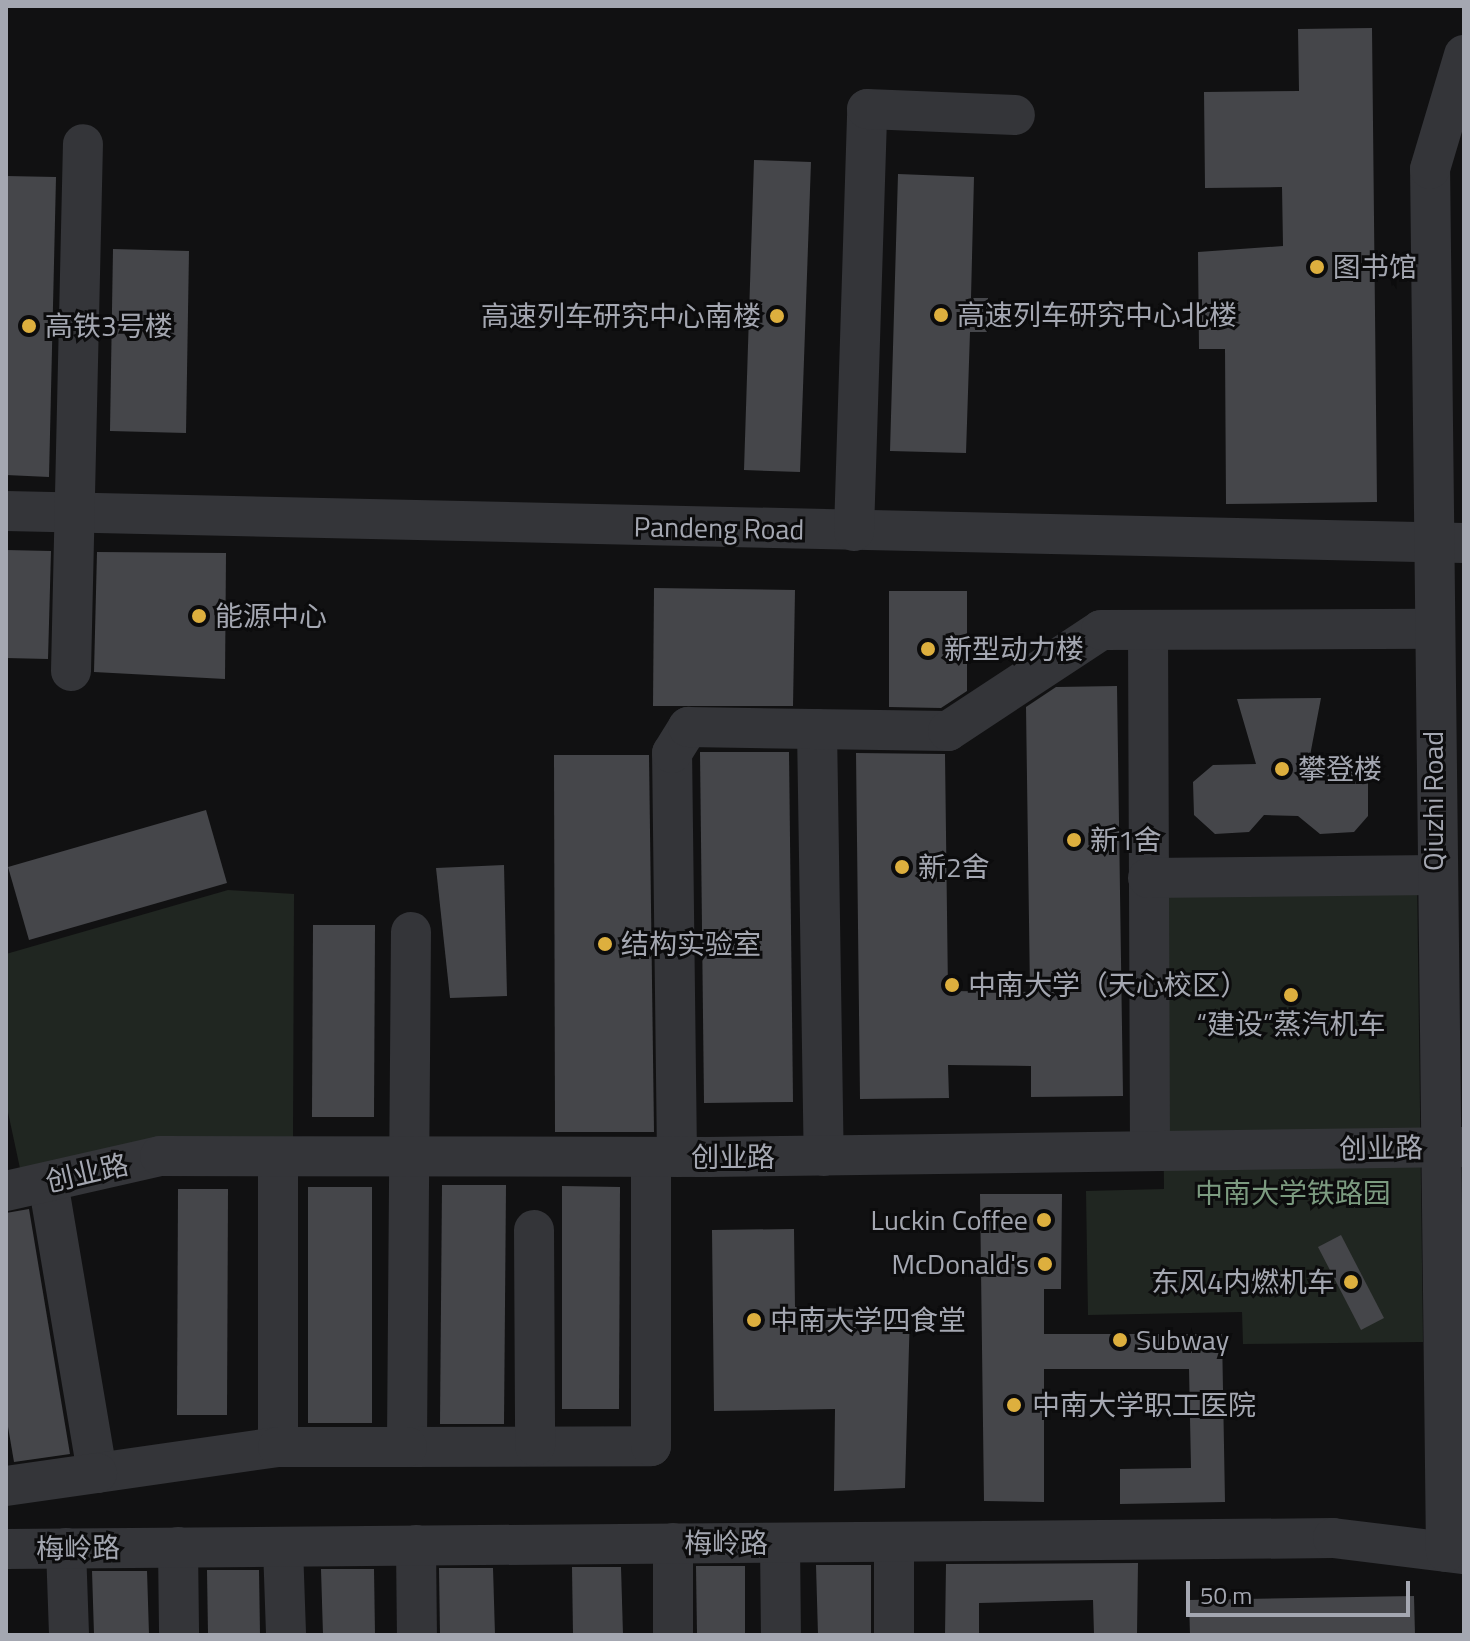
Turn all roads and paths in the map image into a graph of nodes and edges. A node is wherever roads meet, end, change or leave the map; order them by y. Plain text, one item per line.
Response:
1 (1464, 55) edge
2 (1015, 115) dead end
3 (83, 144) dead end
4 (6, 511) edge
5 (74, 513) junction
6 (854, 531) junction
7 (1448, 543) edge
8 (1432, 629) junction
9 (1148, 630) junction
10 (71, 671) dead end
11 (817, 729) junction
12 (1434, 875) junction
13 (1148, 878) junction
14 (411, 932) dead end
15 (1450, 1147) edge
16 (1150, 1151) junction
17 (824, 1156) junction
18 (278, 1157) junction
19 (408, 1157) junction
20 (664, 1157) junction
21 (48, 1182) junction
22 (6, 1189) edge
23 (534, 1230) dead end
24 (535, 1446) junction
25 (278, 1447) junction
26 (407, 1447) junction
27 (97, 1473) junction
28 (6, 1486) edge
29 (894, 1542) junction
30 (673, 1543) junction
31 (780, 1543) junction
32 (416, 1545) junction
33 (178, 1547) junction
34 (283, 1547) junction
35 (66, 1548) junction
36 (6, 1549) edge
37 (1455, 1553) edge
38 (69, 1635) edge
39 (179, 1635) edge
40 (286, 1635) edge
41 (417, 1635) edge
42 (673, 1635) edge
43 (781, 1635) edge
44 (894, 1635) edge

1 - 7 street, Qiuzhi Road
2 - 6 street
3 - 5 street
4 - 5 street, Pandeng Road
5 - 6 street, Pandeng Road
5 - 10 street
6 - 7 street, Pandeng Road
7 - 8 street, Qiuzhi Road
8 - 9 street
8 - 12 street, Qiuzhi Road
9 - 11 street
9 - 13 street
11 - 17 street
11 - 20 street
12 - 13 street
12 - 15 street, Qiuzhi Road
13 - 16 street
14 - 19 street
15 - 16 street, 创业路
15 - 37 street, Qiuzhi Road
16 - 17 street, 创业路
17 - 20 street, 创业路
18 - 19 street, 创业路
18 - 21 street, 创业路
18 - 25 street
19 - 20 street, 创业路
19 - 26 street
20 - 24 street
21 - 22 street, 创业路
21 - 27 street
23 - 24 street
24 - 26 street
25 - 26 street
25 - 27 street
27 - 28 street
29 - 31 street, 梅岭路
29 - 37 street, 梅岭路
29 - 44 street
30 - 31 street, 梅岭路
30 - 32 street, 梅岭路
30 - 42 street
31 - 43 street
32 - 34 street, 梅岭路
32 - 41 street
33 - 34 street, 梅岭路
33 - 35 street, 梅岭路
33 - 39 street
34 - 40 street
35 - 36 street, 梅岭路
35 - 38 street

